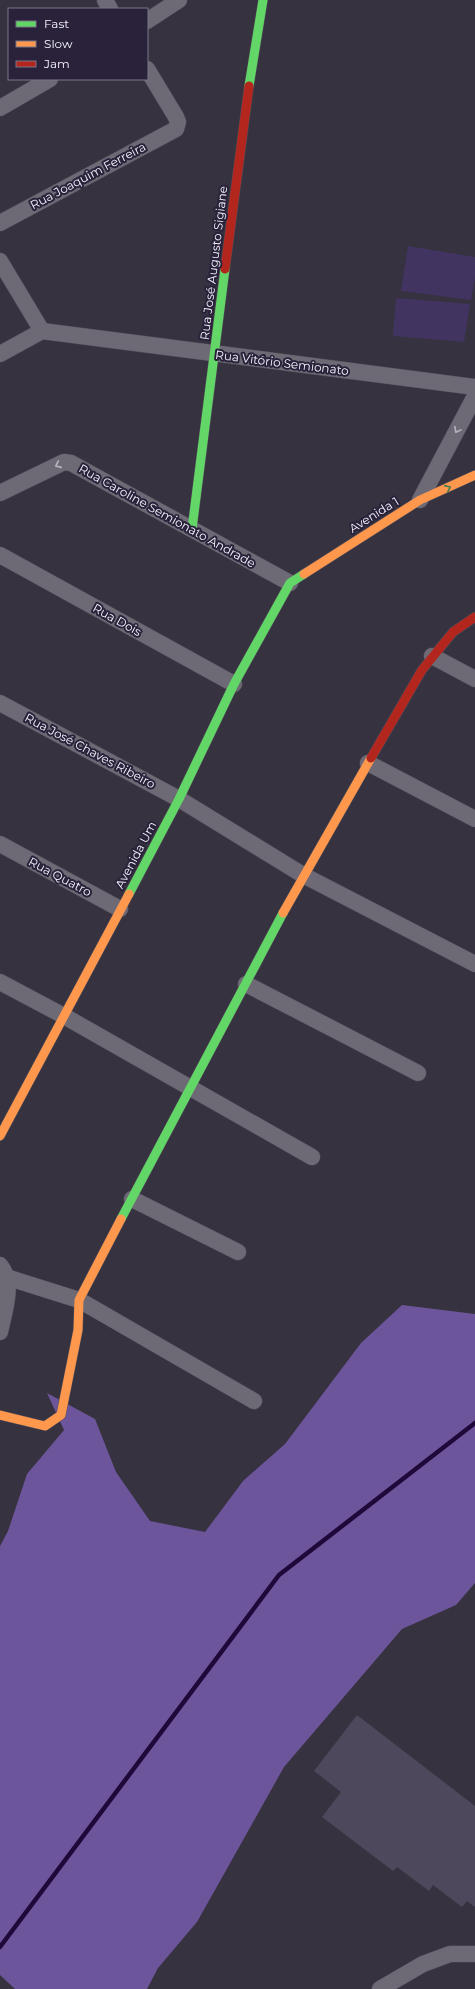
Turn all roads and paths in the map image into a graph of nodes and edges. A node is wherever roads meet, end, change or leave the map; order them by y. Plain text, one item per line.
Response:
1 (180, 0) edge
2 (264, 0) edge
3 (148, 20) edge
4 (148, 71) edge
5 (48, 80) edge
6 (0, 108) edge
7 (0, 223) edge
8 (0, 261) edge
9 (42, 332) junction
10 (0, 354) edge
11 (215, 355) junction
12 (475, 387) edge
13 (475, 396) edge
14 (474, 479) edge
15 (0, 493) edge
16 (420, 500) junction
17 (192, 529) junction
18 (0, 555) edge
19 (290, 583) junction
20 (475, 617) edge
21 (432, 656) junction
22 (475, 679) edge
23 (234, 684) junction
24 (0, 703) edge
25 (368, 763) junction
26 (179, 799) junction
27 (475, 819) edge
28 (0, 844) edge
29 (303, 875) junction
30 (120, 909) junction
31 (475, 964) edge
32 (0, 982) edge
33 (246, 984) junction
34 (64, 1016) junction
35 (418, 1073) dead end
36 (191, 1089) junction
37 (1, 1132) edge
38 (312, 1157) dead end
39 (132, 1199) junction
40 (238, 1252) dead end
41 (3, 1271) edge
42 (79, 1300) junction
43 (0, 1332) edge
44 (254, 1401) dead end
45 (0, 1415) edge
46 (475, 1954) edge
47 (380, 1989) edge

1 - 3 street
2 - 11 street, Rua José Augusto Sigiane
4 - 7 street, Rua Joaquim Ferreira
5 - 6 street
8 - 9 street
9 - 10 street
9 - 11 street, Rua Vitório Semionato
11 - 12 street, Rua Vitório Semionato
11 - 17 street, Rua José Augusto Sigiane
13 -> 16 street
16 -> 14 street, Avenida 1
17 -> 15 street, Rua Caroline Semionato Andrade
16 - 19 street, Avenida 1
17 - 19 street, Rua Caroline Semionato Andrade
18 - 23 street, Rua Dois
19 - 23 street, Avenida Um
20 - 21 street
21 - 22 street
21 - 25 street
23 - 26 street, Avenida Um
24 - 26 street, Rua José Chaves Ribeiro
25 - 27 street
25 - 29 street
26 - 29 street, Rua José Chaves Ribeiro
26 - 30 street, Avenida Um
28 - 30 street, Rua Quatro
29 - 31 street, Rua José Chaves Ribeiro
29 - 33 street
30 - 34 street, Avenida Um
32 - 34 street
33 - 35 street
33 - 36 street
34 - 36 street
34 - 37 street, Avenida Um
36 - 38 street
36 - 39 street
39 - 40 street
39 - 42 street
41 - 42 street
41 - 43 street
42 - 44 street
42 - 45 street
46 - 47 street

